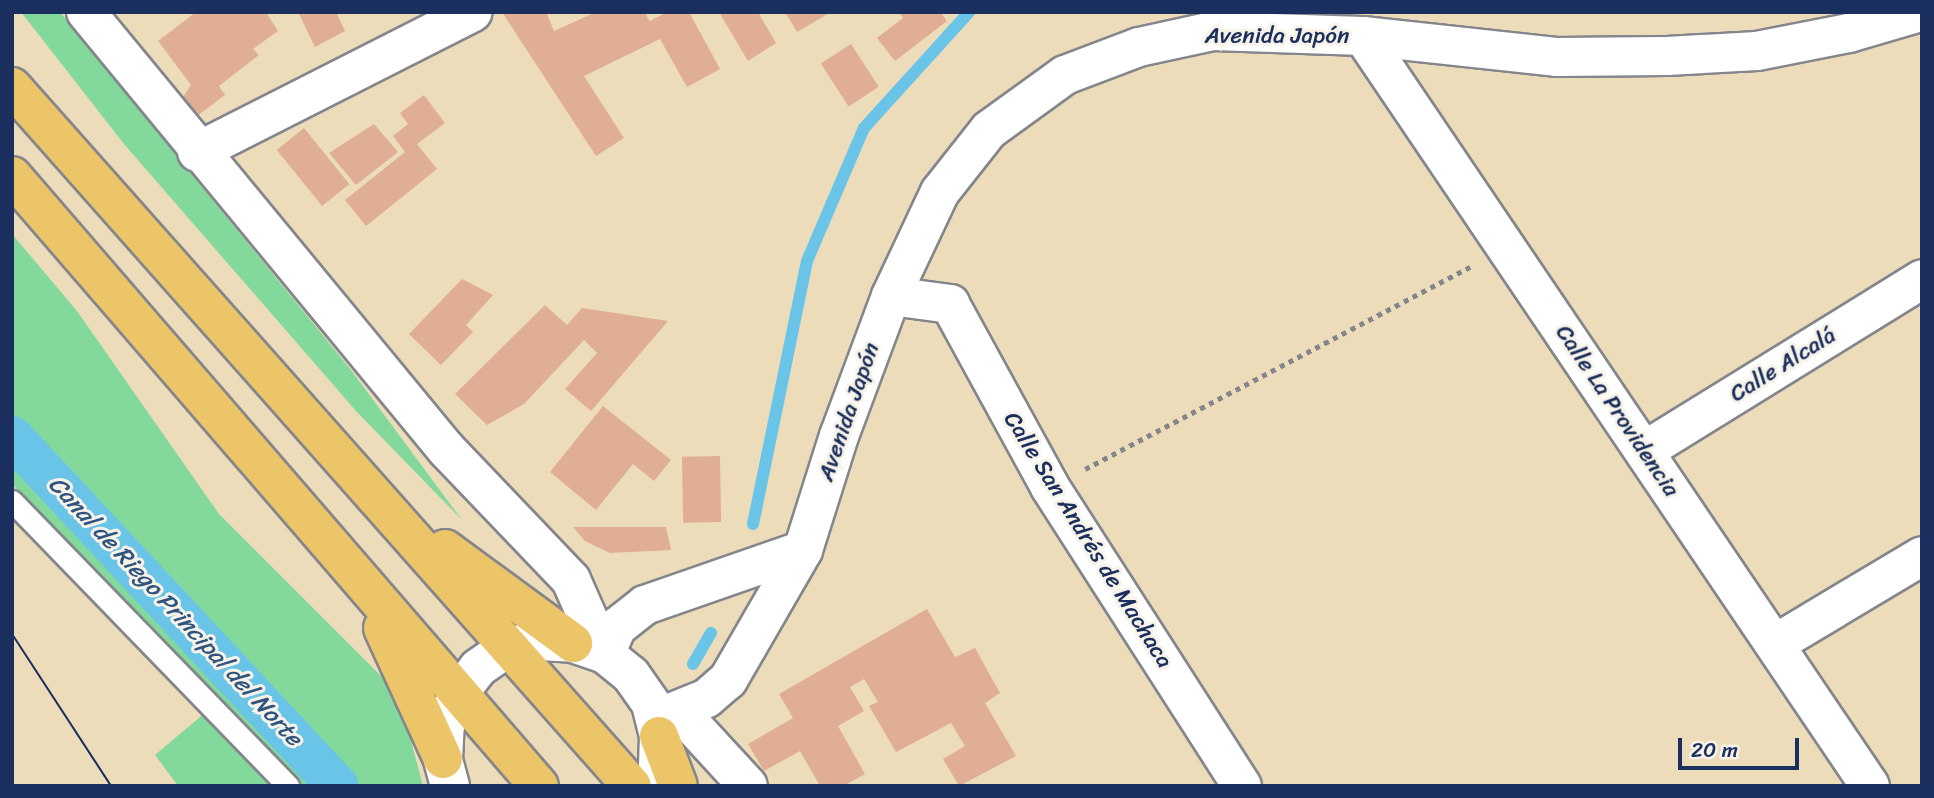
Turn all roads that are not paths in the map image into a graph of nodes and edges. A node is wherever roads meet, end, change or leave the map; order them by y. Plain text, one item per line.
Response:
1 (86, 12) edge
2 (474, 12) edge
3 (1921, 12) edge
4 (1363, 36) junction
5 (12, 87) edge
6 (197, 152) junction
7 (12, 176) edge
8 (1922, 279) edge
9 (891, 296) junction
10 (1644, 451) junction
11 (12, 501) edge
12 (391, 511) junction
13 (803, 550) junction
14 (1922, 556) edge
15 (366, 591) junction
16 (1775, 645) junction
17 (510, 646) junction
18 (588, 648) junction
19 (458, 694) junction
20 (665, 722) junction
21 (447, 772) edge
22 (288, 786) edge
23 (538, 786) edge
24 (632, 786) edge
25 (652, 786) edge
26 (678, 786) edge
27 (748, 786) edge
28 (1242, 786) edge
29 (1870, 786) edge

1 - 6 street
2 - 6 street
3 - 4 street, Avenida Japón
4 - 9 street, Avenida Japón
4 - 10 street, Calle La Providencia
5 - 12 highway
6 - 18 street
7 - 15 highway
8 - 10 street, Calle Alcalá
9 - 13 street, Avenida Japón
9 - 28 street, Calle San Andrés de Machaca
10 - 16 street, Calle La Providencia
11 - 22 lane
12 - 17 highway
12 - 18 highway
13 - 18 street
13 - 20 street, Avenida Japón
14 - 16 street
15 - 19 highway
15 - 21 highway
16 - 29 street, Calle La Providencia
17 - 18 street
17 - 19 street
17 - 24 highway
18 - 20 street
19 - 21 street
19 - 23 highway
20 - 25 street
20 - 26 highway
20 - 27 street

